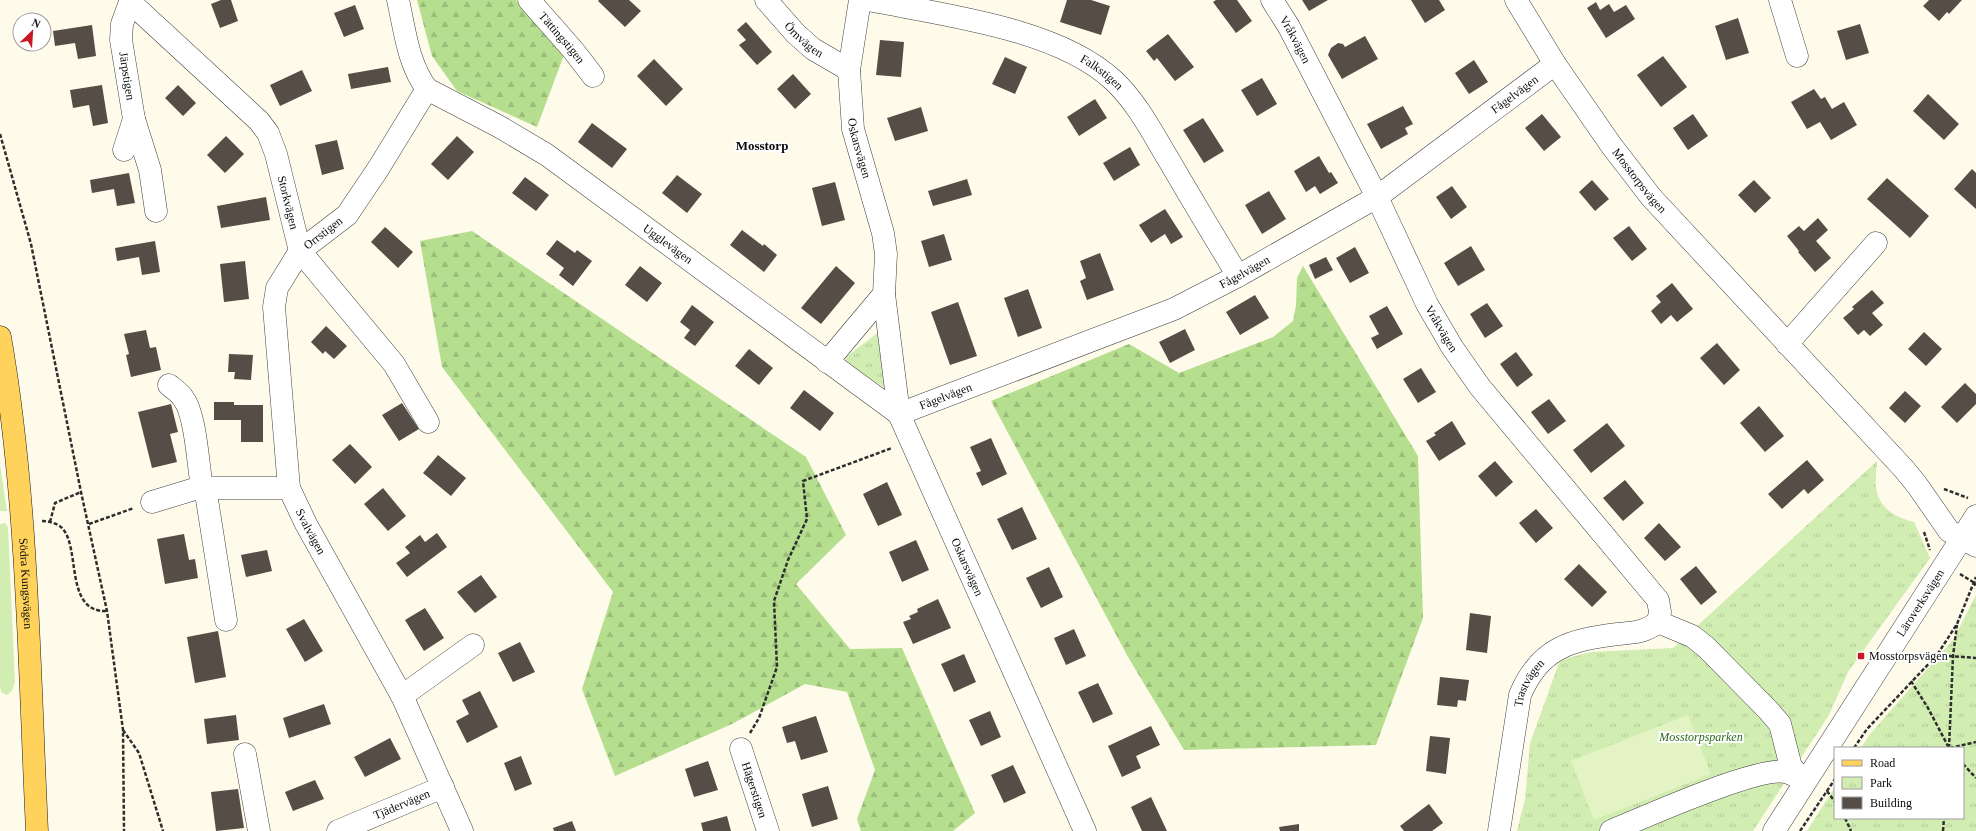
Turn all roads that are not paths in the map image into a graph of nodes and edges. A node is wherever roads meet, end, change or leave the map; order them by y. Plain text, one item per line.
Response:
1 (398, 0) edge
2 (529, 0) edge
3 (766, 0) edge
4 (860, 0) edge
5 (868, 0) edge
6 (1272, 0) edge
7 (1516, 0) edge
8 (1780, 0) edge
9 (130, 1) edge
10 (1797, 56) dead end
11 (1556, 64) junction
12 (849, 70) junction
13 (593, 76) dead end
14 (427, 89) junction
15 (134, 119) junction
16 (124, 150) dead end
17 (1377, 197) junction
18 (156, 211) dead end
19 (1876, 243) dead end
20 (300, 251) junction
21 (1238, 276) junction
22 (884, 294) junction
23 (0, 337) edge
24 (1787, 344) junction
25 (827, 362) junction
26 (169, 385) dead end
27 (899, 414) junction
28 (428, 422) dead end
29 (204, 487) junction
30 (289, 488) junction
31 (152, 502) road end
32 (1976, 516) edge
33 (1969, 542) edge
34 (226, 620) dead end
35 (1658, 622) junction
36 (473, 645) dead end
37 (402, 696) junction
38 (741, 749) road end
39 (245, 754) dead end
40 (1806, 781) junction
41 (443, 787) junction
42 (37, 831) edge
43 (259, 831) edge
44 (338, 831) edge
45 (462, 831) edge
46 (768, 831) edge
47 (1085, 831) edge
48 (1499, 831) edge
49 (1611, 831) edge
50 (1774, 831) edge

1 - 14 street
2 - 13 street, Tättingstigen
3 - 12 street, Örnvägen
4 - 12 street, Oskarsvägen
5 - 21 street, Falkstigen
6 - 17 street, Vråkvägen
7 - 11 street, Mosstorpsvägen
8 - 10 street
9 - 15 street, Järpstigen
9 - 20 street, Storkvägen
11 - 17 street, Fågelvägen
11 - 24 street, Mosstorpsvägen
12 - 22 street, Oskarsvägen
14 - 20 street, Orrstigen
14 - 25 street, Ugglevägen
15 - 16 street, Järpstigen
15 - 18 street
17 - 21 street, Fågelvägen
17 - 35 street, Vråkvägen
19 - 24 street
20 - 28 street, Storkvägen
20 - 30 street, Orrstigen
21 - 27 street, Fågelvägen
22 - 25 street
22 - 27 street, Oskarsvägen
23 - 42 main road, Södra Kungsvägen
24 - 33 street, Mosstorpsvägen
25 - 27 street, Ugglevägen
26 - 29 street
27 - 47 street, Oskarsvägen
29 - 30 street
29 - 31 street
29 - 34 street
30 - 37 street, Svalvägen
32 - 33 street, Läroverksvägen
33 - 40 street, Läroverksvägen
35 - 40 street
35 - 48 street, Trastvägen
36 - 37 street
37 - 41 street, Svalvägen
38 - 46 street, Hägerstigen
39 - 43 street
40 - 49 street
40 - 50 street, Läroverksvägen
41 - 44 street, Tjädervägen
41 - 45 street, Svalvägen

